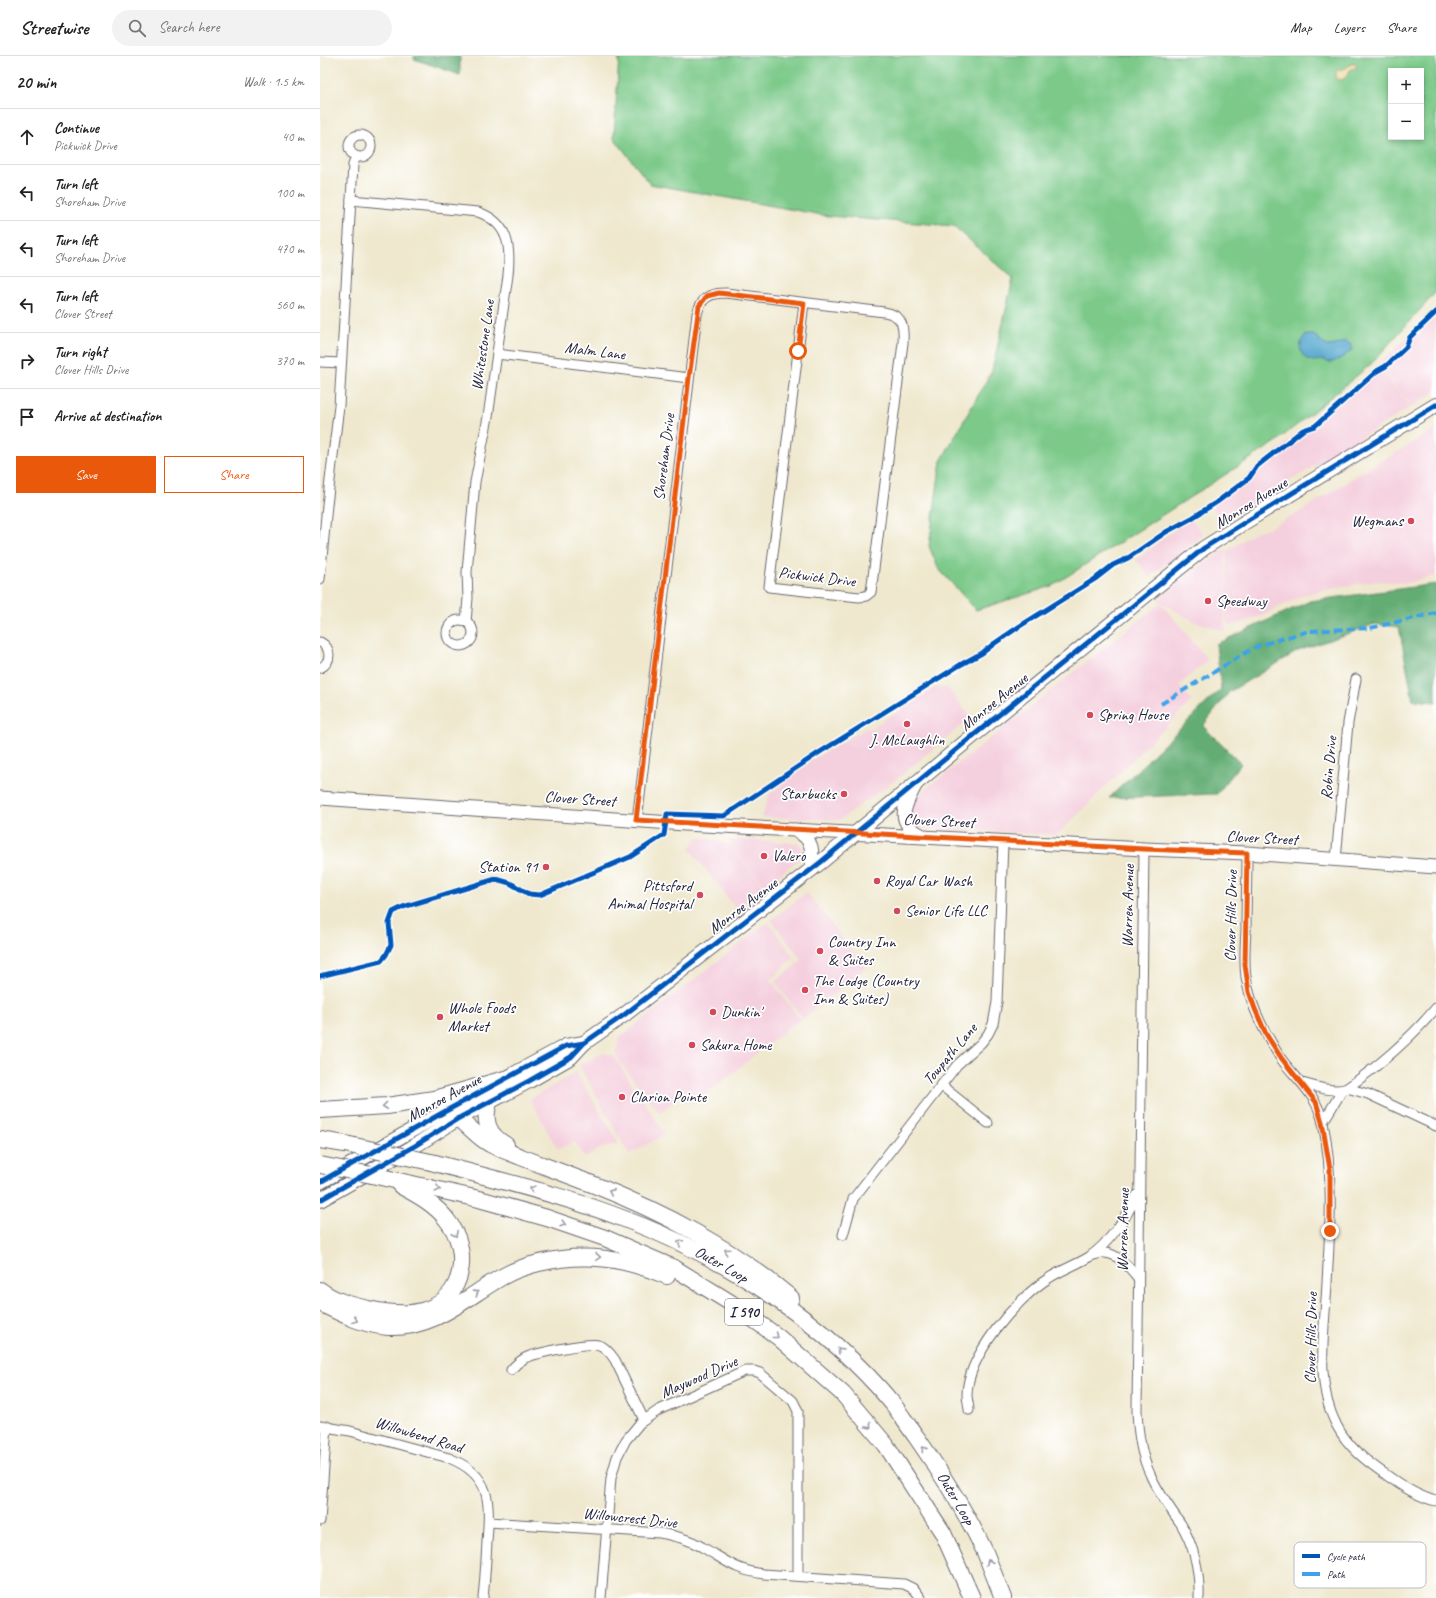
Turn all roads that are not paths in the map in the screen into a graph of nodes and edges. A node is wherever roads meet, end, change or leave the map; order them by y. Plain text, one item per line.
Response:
1 (356, 156) dead end
2 (351, 200) junction
3 (804, 303) junction
4 (901, 320) joint
5 (498, 354) junction
6 (320, 362) edge
7 (341, 363) junction
8 (689, 378) junction
9 (1436, 405) edge
10 (320, 578) edge
11 (466, 622) dead end
12 (320, 642) edge
13 (320, 668) edge
14 (1356, 680) dead end
15 (918, 781) junction
16 (320, 798) edge
17 (636, 820) junction
18 (794, 830) junction
19 (855, 833) junction
20 (925, 837) junction
21 (1003, 842) junction
22 (1144, 849) junction
23 (1247, 853) junction
24 (1336, 860) junction
25 (1436, 867) edge
26 (811, 870) junction
27 (1436, 1008) edge
28 (584, 1043) junction
29 (505, 1080) junction
30 (1302, 1083) junction
31 (942, 1086) junction
32 (1345, 1090) junction
33 (489, 1102) junction
34 (320, 1110) edge
35 (444, 1112) junction
36 (459, 1118) junction
37 (1322, 1122) junction
38 (988, 1123) dead end
39 (1436, 1126) edge
40 (320, 1140) edge
41 (527, 1159) junction
42 (320, 1165) edge
43 (320, 1182) edge
44 (397, 1182) junction
45 (1138, 1192) junction
46 (320, 1200) edge
47 (842, 1235) dead end
48 (1089, 1257) junction
49 (1138, 1278) junction
50 (320, 1290) edge
51 (320, 1303) edge
52 (732, 1303) junction
53 (820, 1331) junction
54 (511, 1370) dead end
55 (969, 1410) dead end
56 (644, 1420) junction
57 (324, 1426) edge
58 (1436, 1502) edge
59 (320, 1521) edge
60 (489, 1522) junction
61 (607, 1529) junction
62 (798, 1576) junction
63 (484, 1598) edge
64 (601, 1598) edge
65 (921, 1598) edge
66 (972, 1598) edge
67 (1003, 1598) edge
68 (1199, 1598) edge

1 - 2 street
2 - 5 street, Whitestone Lane
2 - 7 street
3 - 4 street, Shoreham Drive
3 - 4 street, Pickwick Drive
3 - 8 street, Shoreham Drive
5 - 8 street, Malm Lane
5 - 11 street, Whitestone Lane
6 - 7 street
7 - 10 street
8 - 17 street, Shoreham Drive
9 - 15 main road, Monroe Avenue
12 - 13 street
14 - 24 street, Robin Drive
15 - 19 main road, Monroe Avenue
15 - 20 main road
16 - 17 main road, Clover Street
17 - 18 main road, Clover Street
18 - 19 main road, Clover Street
18 - 26 main road
19 - 20 main road, Clover Street
19 - 26 main road, Monroe Avenue
20 - 21 main road, Clover Street
21 - 22 main road, Clover Street
21 - 31 street, Towpath Lane
22 - 23 main road, Clover Street
22 - 45 street, Warren Avenue
23 - 24 main road, Clover Street
23 - 30 street, Clover Hills Drive
24 - 25 main road, Clover Street
26 - 28 main road, Monroe Avenue
27 - 32 street
28 - 29 main road, Monroe Avenue
28 - 33 main road, Monroe Avenue
29 -> 34 highway
29 - 35 main road, Monroe Avenue
30 - 32 street
30 - 37 street, Clover Hills Drive
31 - 38 street
31 - 47 street, Towpath Lane
32 - 37 street
32 - 39 street
33 - 36 main road, Monroe Avenue
33 - 41 highway
35 - 36 highway
35 - 43 main road, Monroe Avenue
36 - 41 highway
36 - 46 main road, Monroe Avenue
37 - 58 street, Clover Hills Drive
53 -> 40 highway, Outer Loop / I 590, bridge
53 -> 41 highway
42 - 44 highway, bridge
44 -> 50 highway
44 -> 52 highway, Outer Loop / I 590
45 - 48 street
45 - 49 street, Warren Avenue
48 - 49 street
48 - 55 street
49 - 68 street, Warren Avenue
51 -> 52 highway
52 -> 66 highway, Outer Loop / I 590
67 -> 53 highway, Outer Loop / I 590
54 - 56 street
56 - 61 street, Maywood Drive
56 - 62 street, Maywood Drive
57 - 59 street
57 - 60 street, Willowbend Road
60 - 61 street, Willowcrest Drive
60 - 63 street, Willowbend Road
61 - 62 street, Willowcrest Drive
61 - 64 street, Maywood Drive
62 - 65 street, Willowcrest Drive

